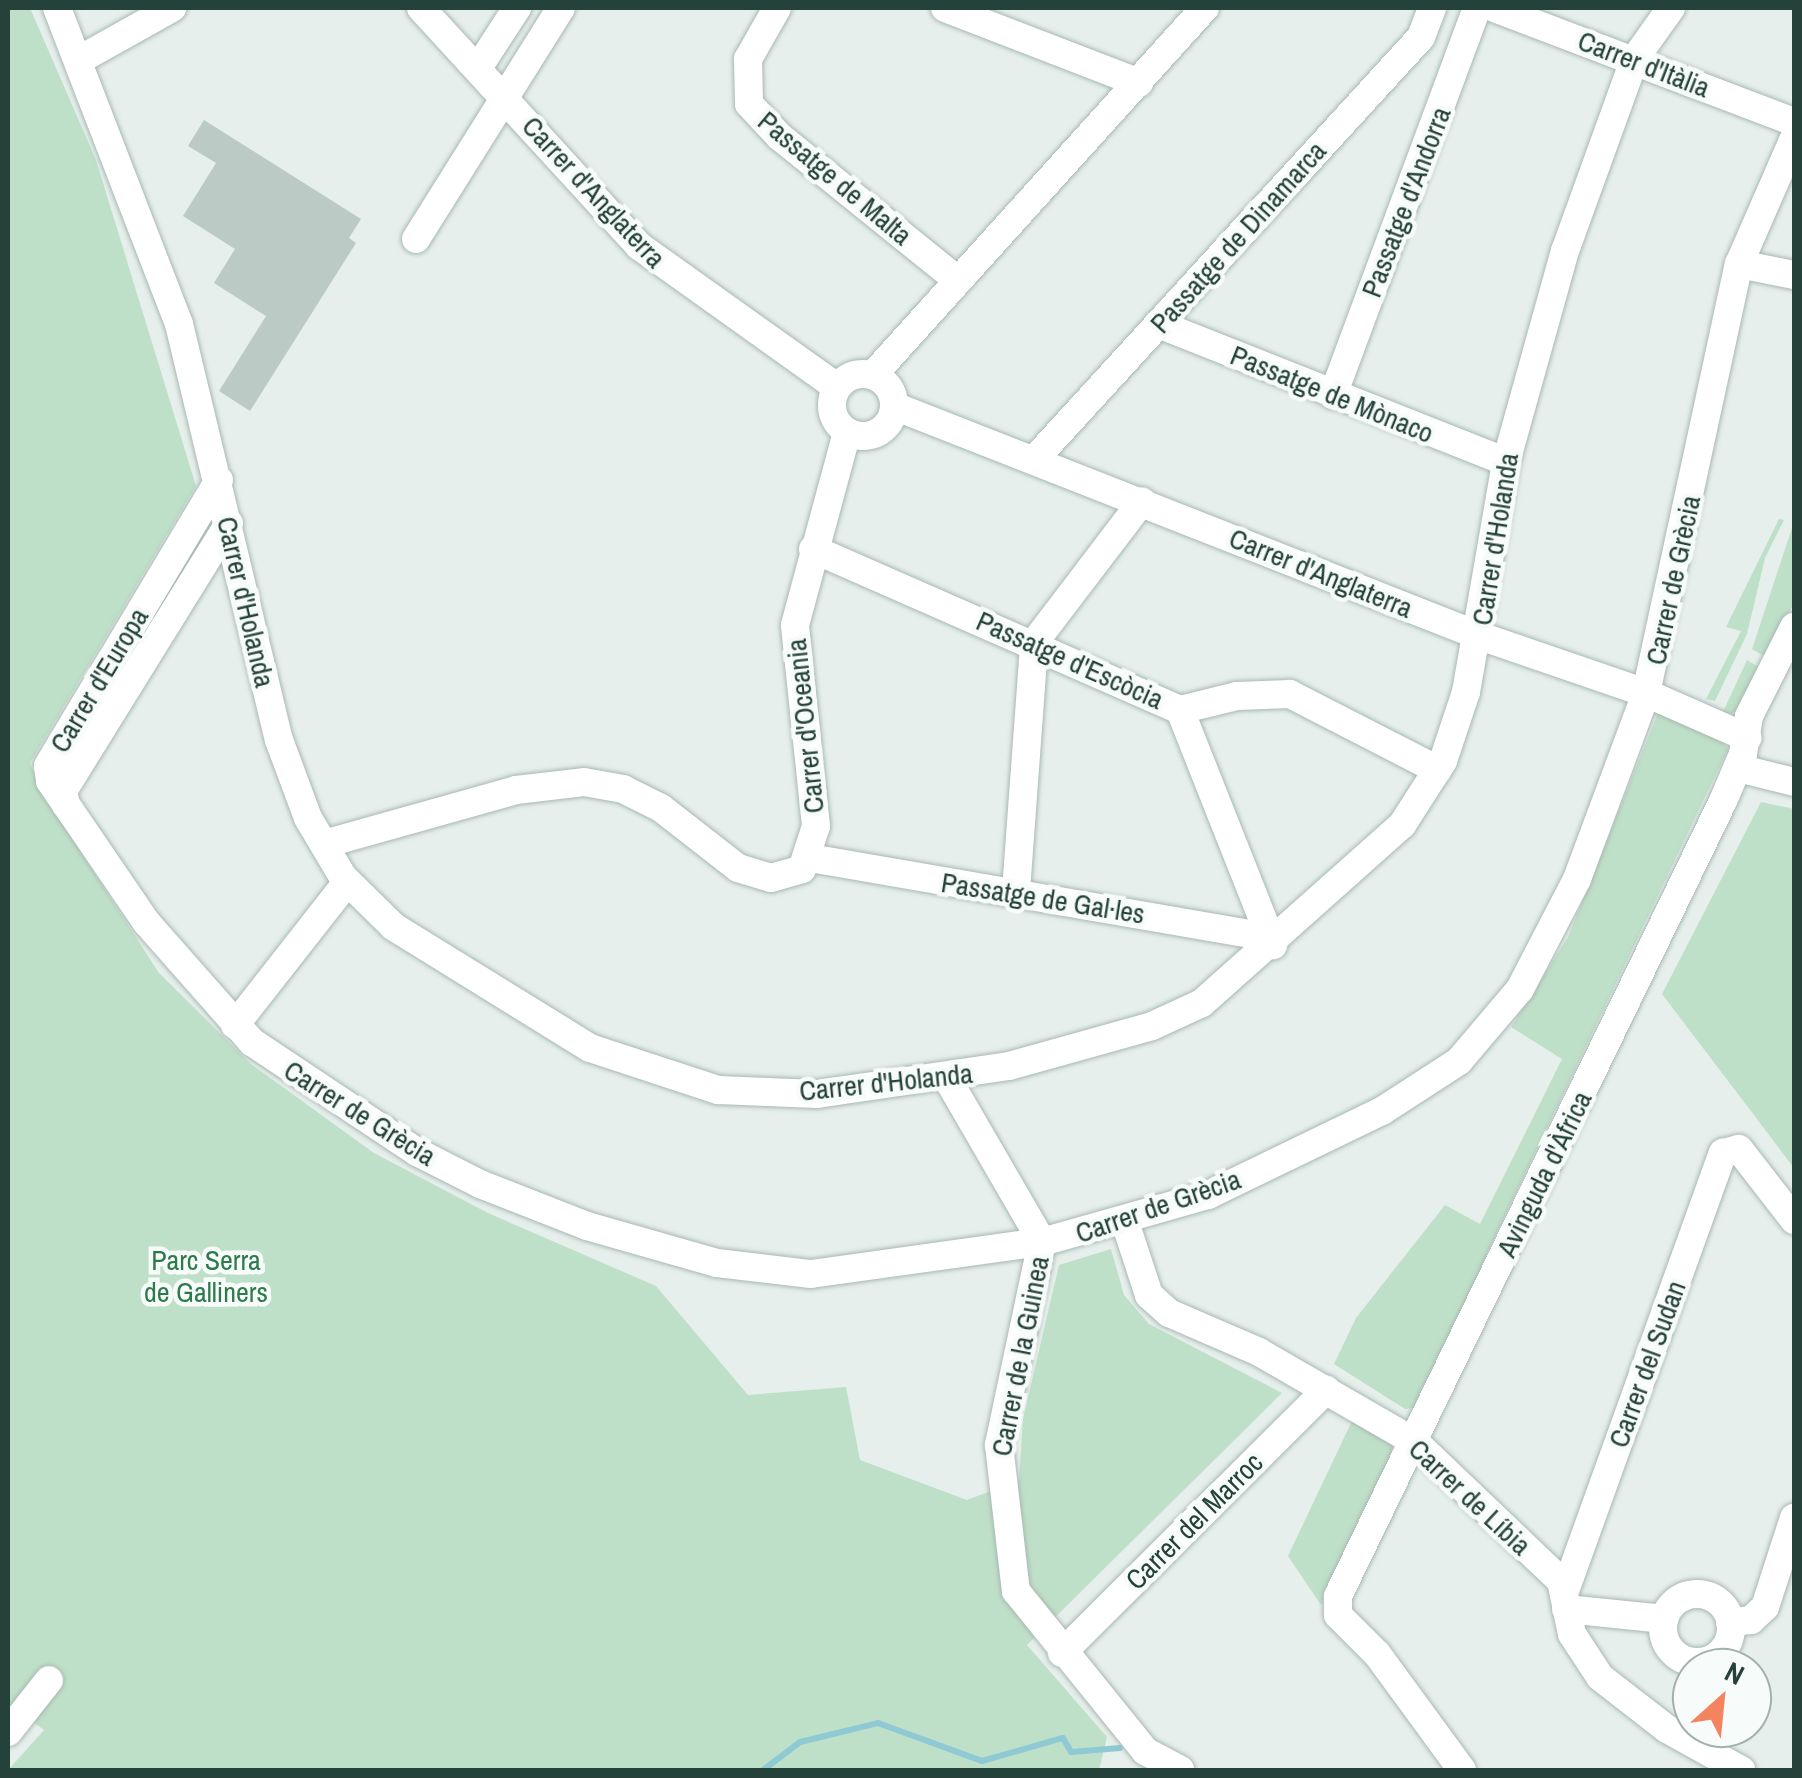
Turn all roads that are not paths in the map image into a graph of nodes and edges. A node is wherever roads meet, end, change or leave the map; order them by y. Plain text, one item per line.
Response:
1 (57, 8) edge
2 (172, 8) edge
3 (421, 8) edge
4 (517, 8) edge
5 (561, 8) edge
6 (777, 8) edge
7 (945, 8) edge
8 (1206, 8) edge
9 (1432, 8) edge
10 (1477, 8) edge
11 (1494, 8) edge
12 (1672, 8) edge
13 (79, 60) junction
14 (1634, 60) junction
15 (478, 68) junction
16 (1139, 83) junction
17 (504, 97) junction
18 (1794, 122) edge
19 (1794, 138) edge
20 (416, 239) dead end
21 (1739, 264) junction
22 (1794, 276) edge
23 (956, 279) junction
24 (1158, 324) junction
25 (873, 376) junction
26 (837, 387) junction
27 (1333, 395) junction
28 (894, 406) junction
29 (848, 432) junction
30 (1034, 460) junction
31 (1506, 462) junction
32 (219, 480) junction
33 (1142, 501) junction
34 (229, 523) junction
35 (813, 549) junction
36 (1794, 626) edge
37 (1480, 636) junction
38 (1034, 642) junction
39 (1794, 657) edge
40 (1646, 693) junction
41 (1180, 710) junction
42 (1748, 738) junction
43 (1738, 768) junction
44 (1438, 770) junction
45 (1794, 782) edge
46 (66, 805) junction
47 (324, 844) junction
48 (810, 858) junction
49 (347, 882) junction
50 (1016, 891) junction
51 (1273, 945) junction
52 (235, 1026) junction
53 (947, 1078) junction
54 (1794, 1220) edge
55 (1126, 1222) junction
56 (1042, 1242) junction
57 (1326, 1390) junction
58 (1415, 1442) junction
59 (1794, 1518) edge
60 (1565, 1600) junction
61 (1664, 1619) junction
62 (1730, 1622) junction
63 (1062, 1653) junction
64 (49, 1680) dead end
65 (8, 1732) edge
66 (1180, 1770) edge
67 (1462, 1770) edge
68 (1741, 1770) edge

1 - 13 street, Carrer d'Holanda
2 - 13 street
3 - 15 street, Carrer d'Anglaterra
4 - 15 street
5 - 17 street
6 - 23 street, Passatge de Malta
7 - 16 street
8 - 16 street
9 - 24 street, Passatge de Dinamarca
10 - 27 street, Passatge d'Andorra
11 - 14 street, Carrer d'Itàlia
12 - 14 street, Carrer d'Holanda
13 - 32 street, Carrer d'Holanda
14 - 18 street, Carrer d'Itàlia
14 - 31 street, Carrer d'Holanda
15 - 17 street, Carrer d'Anglaterra
16 - 23 street
17 - 20 street
17 - 26 street, Carrer d'Anglaterra
19 - 21 street, Carrer de Grècia
21 - 22 street
21 - 40 street, Carrer de Grècia
23 - 25 street
24 - 27 street, Passatge de Mònaco
24 - 30 street, Passatge de Dinamarca
25 - 26 street
25 - 28 street
26 - 29 street
27 - 31 street, Passatge de Mònaco
28 - 29 street
28 - 30 street, Carrer d'Anglaterra
29 - 35 street, Carrer d'Oceania
30 - 33 street, Carrer d'Anglaterra
31 - 37 street, Carrer d'Holanda
32 - 34 street, Carrer d'Holanda
32 - 46 street, Carrer d'Europa
33 - 37 street, Carrer d'Anglaterra
33 - 38 street
34 - 46 street, Carrer d'Europa
34 - 47 street, Carrer d'Holanda
35 - 38 street, Passatge d'Escòcia
35 - 48 street, Carrer d'Oceania
36 - 42 street, Avinguda d'Àfrica
37 - 40 street, Carrer d'Anglaterra
37 - 44 street, Carrer d'Holanda
38 - 41 street, Passatge d'Escòcia
38 - 50 street
39 - 42 street, Avinguda d'Àfrica
40 - 42 street, Carrer d'Anglaterra
40 - 55 street, Carrer de Grècia
41 - 44 street, Passatge d'Escòcia
41 - 51 street
42 - 43 street, Avinguda d'Àfrica
43 - 45 street
43 - 58 street, Avinguda d'Àfrica
44 - 51 street, Carrer d'Holanda
46 - 52 street, Carrer de Grècia
47 - 48 street
47 - 49 street, Carrer d'Holanda
48 - 50 street, Passatge de Gal·les
49 - 52 street
49 - 53 street, Carrer d'Holanda
50 - 51 street, Passatge de Gal·les
51 - 53 street, Carrer d'Holanda
52 - 56 street, Carrer de Grècia
53 - 56 street, Carrer de la Guinea
54 - 60 street, Carrer del Sudan
55 - 56 street, Carrer de Grècia
55 - 57 street, Carrer de Líbia
56 - 63 street, Carrer de la Guinea
57 - 58 street, Carrer de Líbia
57 - 63 street, Carrer del Marroc
58 - 60 street, Carrer de Líbia
58 - 67 street, Avinguda d'Àfrica
59 - 62 street
60 - 61 street
60 - 68 street, Carrer de Líbia
61 - 62 street
61 - 62 street
63 - 66 street, Carrer de la Guinea
64 - 65 street

